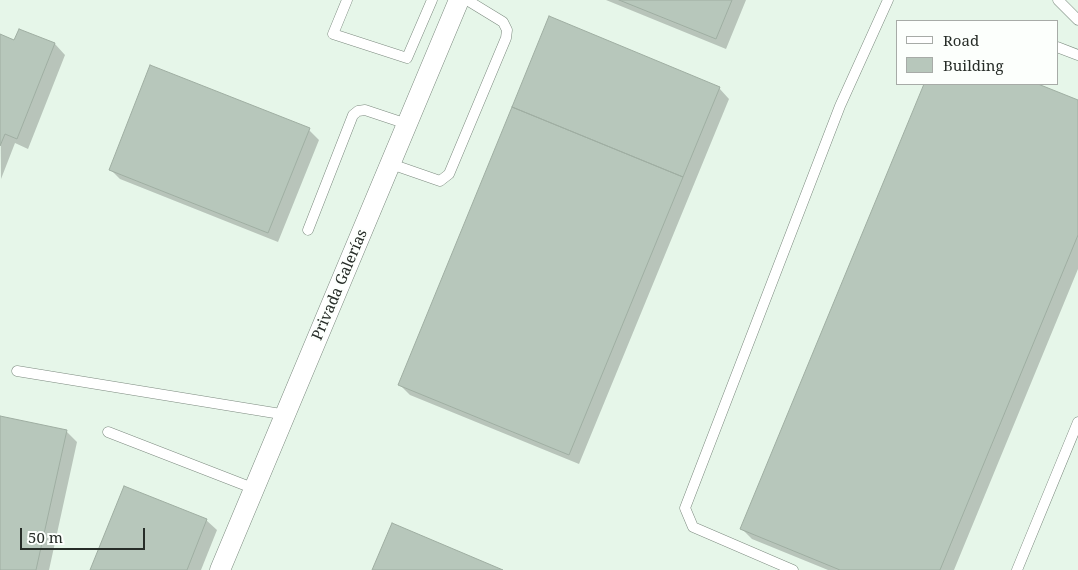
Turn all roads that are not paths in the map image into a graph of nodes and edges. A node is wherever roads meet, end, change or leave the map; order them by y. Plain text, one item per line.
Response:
1 (347, 0) edge
2 (432, 0) edge
3 (459, 0) edge
4 (468, 0) edge
5 (888, 0) edge
6 (1058, 0) edge
7 (1078, 20) edge
8 (1058, 47) edge
9 (1078, 54) edge
10 (407, 124) junction
11 (391, 164) junction
12 (308, 230) dead end
13 (18, 371) dead end
14 (286, 415) junction
15 (1078, 422) edge
16 (108, 432) dead end
17 (255, 488) junction
18 (220, 570) edge
19 (793, 570) edge
20 (1017, 570) edge

1 - 2 lane
3 - 10 street, Privada Galerías
4 - 11 lane
5 - 19 lane
6 - 7 lane
8 - 9 lane
10 - 11 street, Privada Galerías
10 - 12 lane
11 - 14 street, Privada Galerías
13 - 14 lane
14 - 17 street, Privada Galerías
15 - 20 lane
16 - 17 lane
17 - 18 street, Privada Galerías

